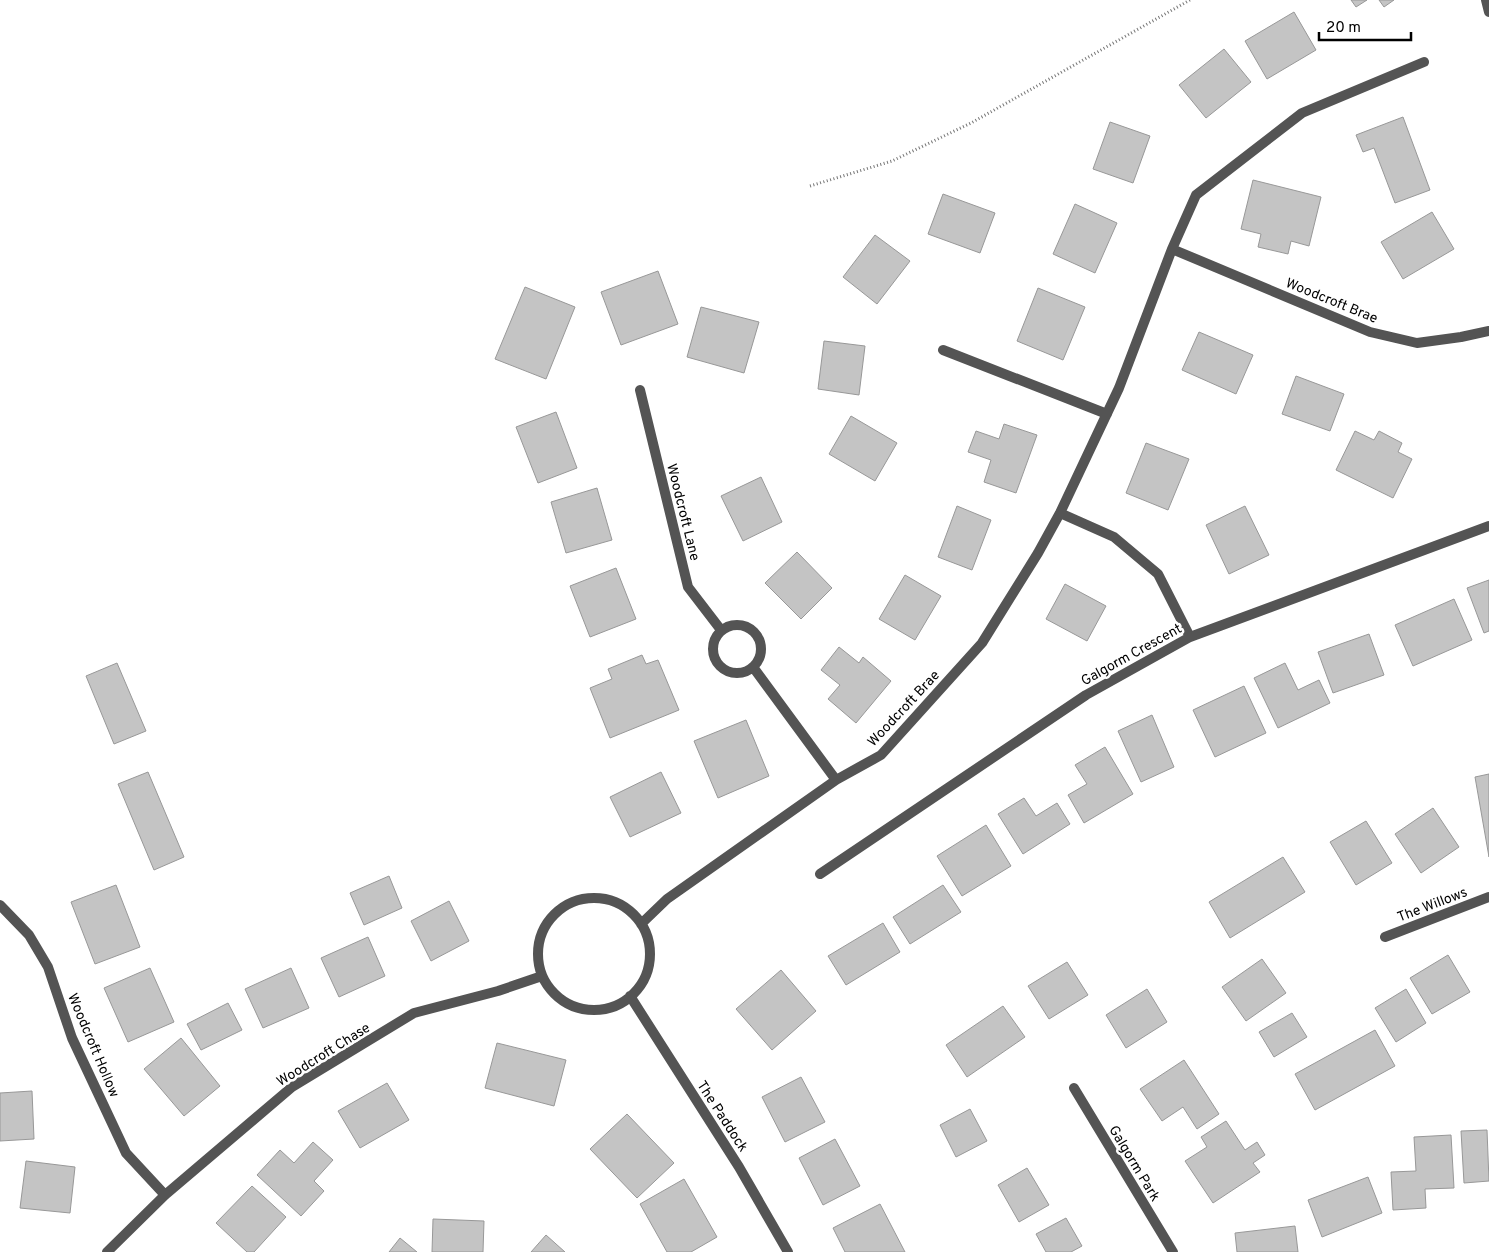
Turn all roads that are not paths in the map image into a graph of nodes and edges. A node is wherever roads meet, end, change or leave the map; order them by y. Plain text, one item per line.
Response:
1 (1486, 0) edge
2 (1489, 12) edge
3 (1424, 62) dead end
4 (1172, 249) junction
5 (1489, 331) edge
6 (943, 350) dead end
7 (640, 390) dead end
8 (1107, 414) junction
9 (1060, 513) junction
10 (1489, 526) edge
11 (721, 630) junction
12 (1190, 636) junction
13 (753, 667) junction
14 (836, 780) junction
15 (820, 874) dead end
16 (1489, 897) edge
17 (0, 905) edge
18 (641, 924) junction
19 (1385, 937) dead end
20 (542, 976) junction
21 (630, 996) junction
22 (1074, 1088) dead end
23 (165, 1195) junction
24 (107, 1252) edge
25 (788, 1252) edge
26 (1173, 1252) edge

1 - 2 street
3 - 4 street, Woodcroft Brae
4 - 5 street, Woodcroft Brae
4 - 8 street, Woodcroft Brae
6 - 8 street
7 - 11 street, Woodcroft Lane
8 - 9 street, Woodcroft Brae
9 - 12 street
9 - 14 street, Woodcroft Brae
10 - 12 street, Galgorm Crescent
11 - 13 street
11 - 13 street
12 - 15 street, Galgorm Crescent
13 - 14 street
14 - 18 street, Woodcroft Brae
16 - 19 street, The Willows
17 - 23 street, Woodcroft Hollow
18 - 20 street
18 - 21 street
20 - 21 street
20 - 23 street, Woodcroft Chase
21 - 25 street, The Paddock
22 - 26 street, Galgorm Park
23 - 24 street, Woodcroft Chase

